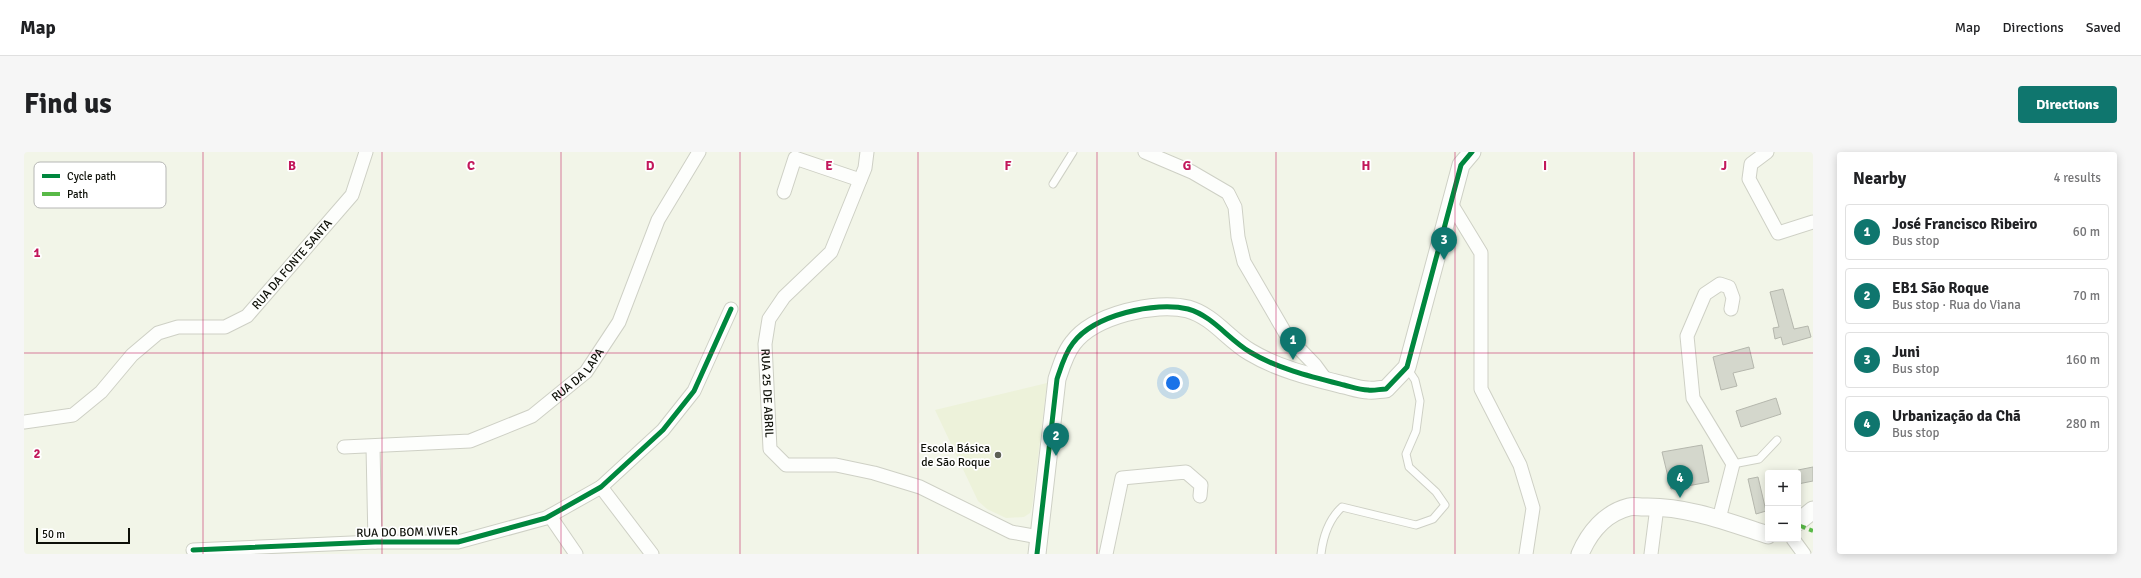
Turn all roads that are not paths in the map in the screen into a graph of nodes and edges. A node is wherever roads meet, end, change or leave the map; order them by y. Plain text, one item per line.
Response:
1 (366, 152) edge
2 (699, 152) edge
3 (867, 152) edge
4 (1073, 152) edge
5 (1145, 152) edge
6 (1472, 152) edge
7 (1767, 152) edge
8 (860, 180) junction
9 (1053, 184) dead end
10 (784, 192) dead end
11 (1450, 202) junction
12 (1813, 222) edge
13 (731, 309) dead end
14 (1731, 309) dead end
15 (1407, 367) junction
16 (1326, 380) junction
17 (24, 422) edge
18 (1777, 440) dead end
19 (344, 447) dead end
20 (373, 447) junction
21 (1733, 464) junction
22 (601, 487) junction
23 (1200, 496) dead end
24 (1657, 506) junction
25 (1813, 510) edge
26 (550, 516) junction
27 (1719, 519) junction
28 (1801, 520) edge
29 (1765, 534) edge
30 (1039, 537) junction
31 (375, 542) junction
32 (1795, 542) edge
33 (193, 550) dead end
34 (576, 554) edge
35 (652, 554) edge
36 (1037, 554) edge
37 (1106, 554) edge
38 (1321, 554) edge
39 (1526, 554) edge
40 (1580, 554) edge
41 (1651, 554) edge
42 (1804, 554) edge

1 - 17 street, RUA DA FONTE SANTA
2 - 20 street, RUA DA LAPA
3 - 8 street, RUA 25 DE ABRIL
4 - 9 lane
5 - 16 street
6 - 11 street
7 - 12 street
8 - 10 street
8 - 30 street, RUA 25 DE ABRIL
11 - 15 street
11 - 39 street
13 - 22 street, RUA DO BOM VIVER
14 - 21 street
15 - 16 street
15 - 38 lane
16 - 30 street
18 - 21 lane
19 - 20 street, RUA DA LAPA
20 - 31 street
21 - 27 street
22 - 26 street, RUA DO BOM VIVER
22 - 35 street
23 - 37 street
24 - 27 street
24 - 40 street
24 - 41 street
25 - 28 street
26 - 31 street, RUA DO BOM VIVER
26 - 34 street
27 - 29 street
30 - 36 street
31 - 33 street, RUA DO BOM VIVER
32 - 42 street

